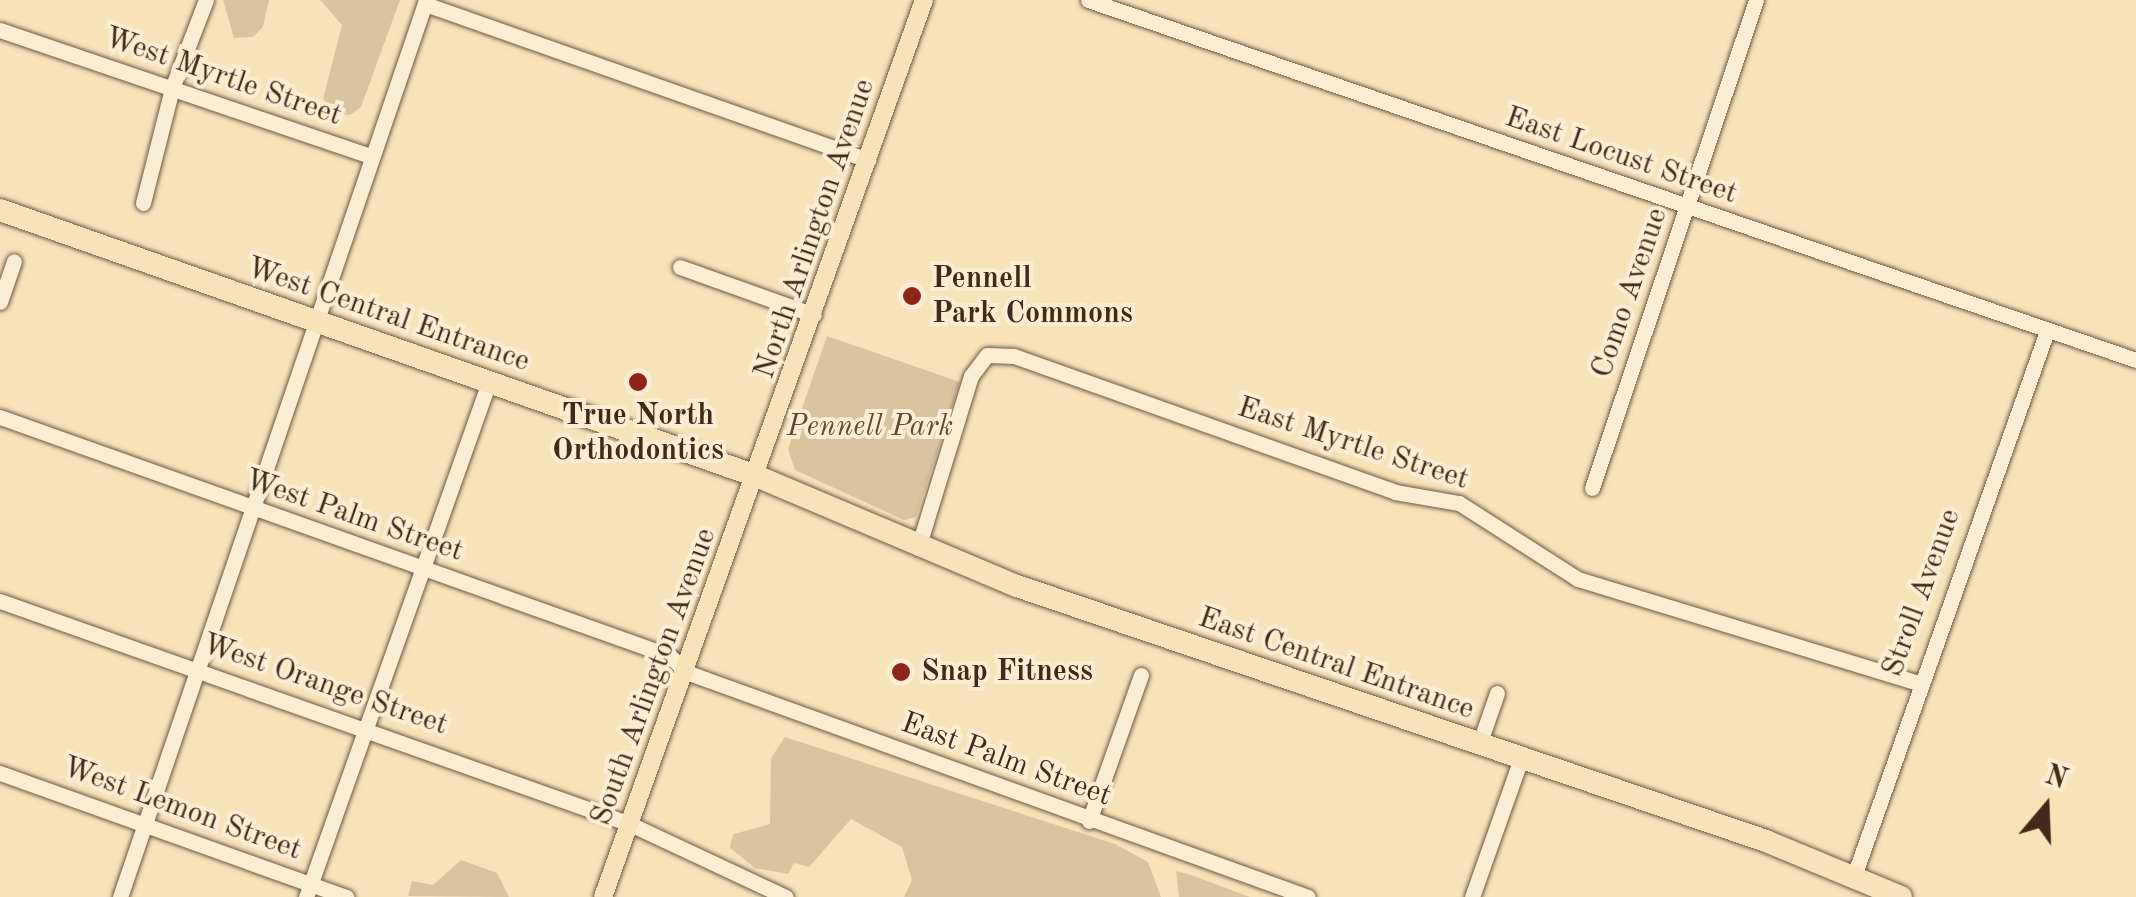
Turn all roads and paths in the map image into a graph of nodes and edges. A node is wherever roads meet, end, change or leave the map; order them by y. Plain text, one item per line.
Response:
1 (206, 0) edge
2 (924, 0) edge
3 (1088, 0) edge
4 (1756, 0) edge
5 (425, 2) edge
6 (0, 30) edge
7 (172, 88) junction
8 (370, 156) junction
9 (868, 160) junction
10 (143, 203) dead end
11 (1688, 209) junction
12 (0, 210) edge
13 (14, 261) dead end
14 (680, 267) dead end
15 (0, 302) edge
16 (814, 315) junction
17 (314, 320) junction
18 (2046, 331) junction
19 (2136, 360) edge
20 (490, 382) junction
21 (0, 417) edge
22 (756, 476) junction
23 (1592, 488) dead end
24 (248, 508) junction
25 (918, 548) junction
26 (424, 571) junction
27 (0, 601) edge
28 (198, 669) junction
29 (686, 672) junction
30 (1142, 675) dead end
31 (1918, 683) junction
32 (1497, 693) dead end
33 (368, 728) junction
34 (1479, 745) junction
35 (1520, 759) junction
36 (0, 773) edge
37 (1089, 821) junction
38 (630, 824) junction
39 (145, 825) junction
40 (1854, 876) junction
41 (308, 890) edge
42 (120, 897) edge
43 (346, 897) edge
44 (604, 897) edge
45 (786, 897) edge
46 (1308, 897) edge
47 (1472, 897) edge
48 (1901, 897) edge

1 - 7 street
2 - 9 main road, North Arlington Avenue
3 - 11 street, East Locust Street
4 - 11 street, Como Avenue
5 - 8 street
5 - 9 street
6 - 7 street, West Myrtle Street
7 - 8 street, West Myrtle Street
7 - 10 street
8 - 17 street
9 - 16 main road, North Arlington Avenue
11 - 18 street, East Locust Street
11 - 23 street, Como Avenue
12 - 17 highway, West Central Entrance
13 - 15 street
14 - 16 street
16 - 22 main road, North Arlington Avenue
17 - 20 highway, West Central Entrance
17 - 24 street
18 - 19 street, East Locust Street
18 - 31 street, Stroll Avenue
20 - 22 highway, West Central Entrance
20 - 26 street
21 - 24 street, West Palm Street
22 - 25 highway, East Central Entrance
22 - 29 main road, South Arlington Avenue
24 - 26 street, West Palm Street
24 - 28 street
25 - 31 street, East Myrtle Street
25 - 34 highway, East Central Entrance
26 - 29 street, West Palm Street
26 - 33 street
27 - 28 street, West Orange Street
28 - 33 street, West Orange Street
28 - 39 street
29 - 37 street, East Palm Street
29 - 38 main road, South Arlington Avenue
30 - 37 street
31 - 40 street, Stroll Avenue
32 - 34 street
33 - 38 street, West Orange Street
33 - 41 street
34 - 35 highway, East Central Entrance
35 - 40 highway, East Central Entrance
35 - 47 street
36 - 39 street, West Lemon Street
37 - 46 street, East Palm Street
38 - 44 main road, South Arlington Avenue
38 - 45 street, West Orange Street
39 - 41 street, West Lemon Street
39 - 42 street
40 - 48 highway, East Central Entrance
41 - 43 street, West Lemon Street

